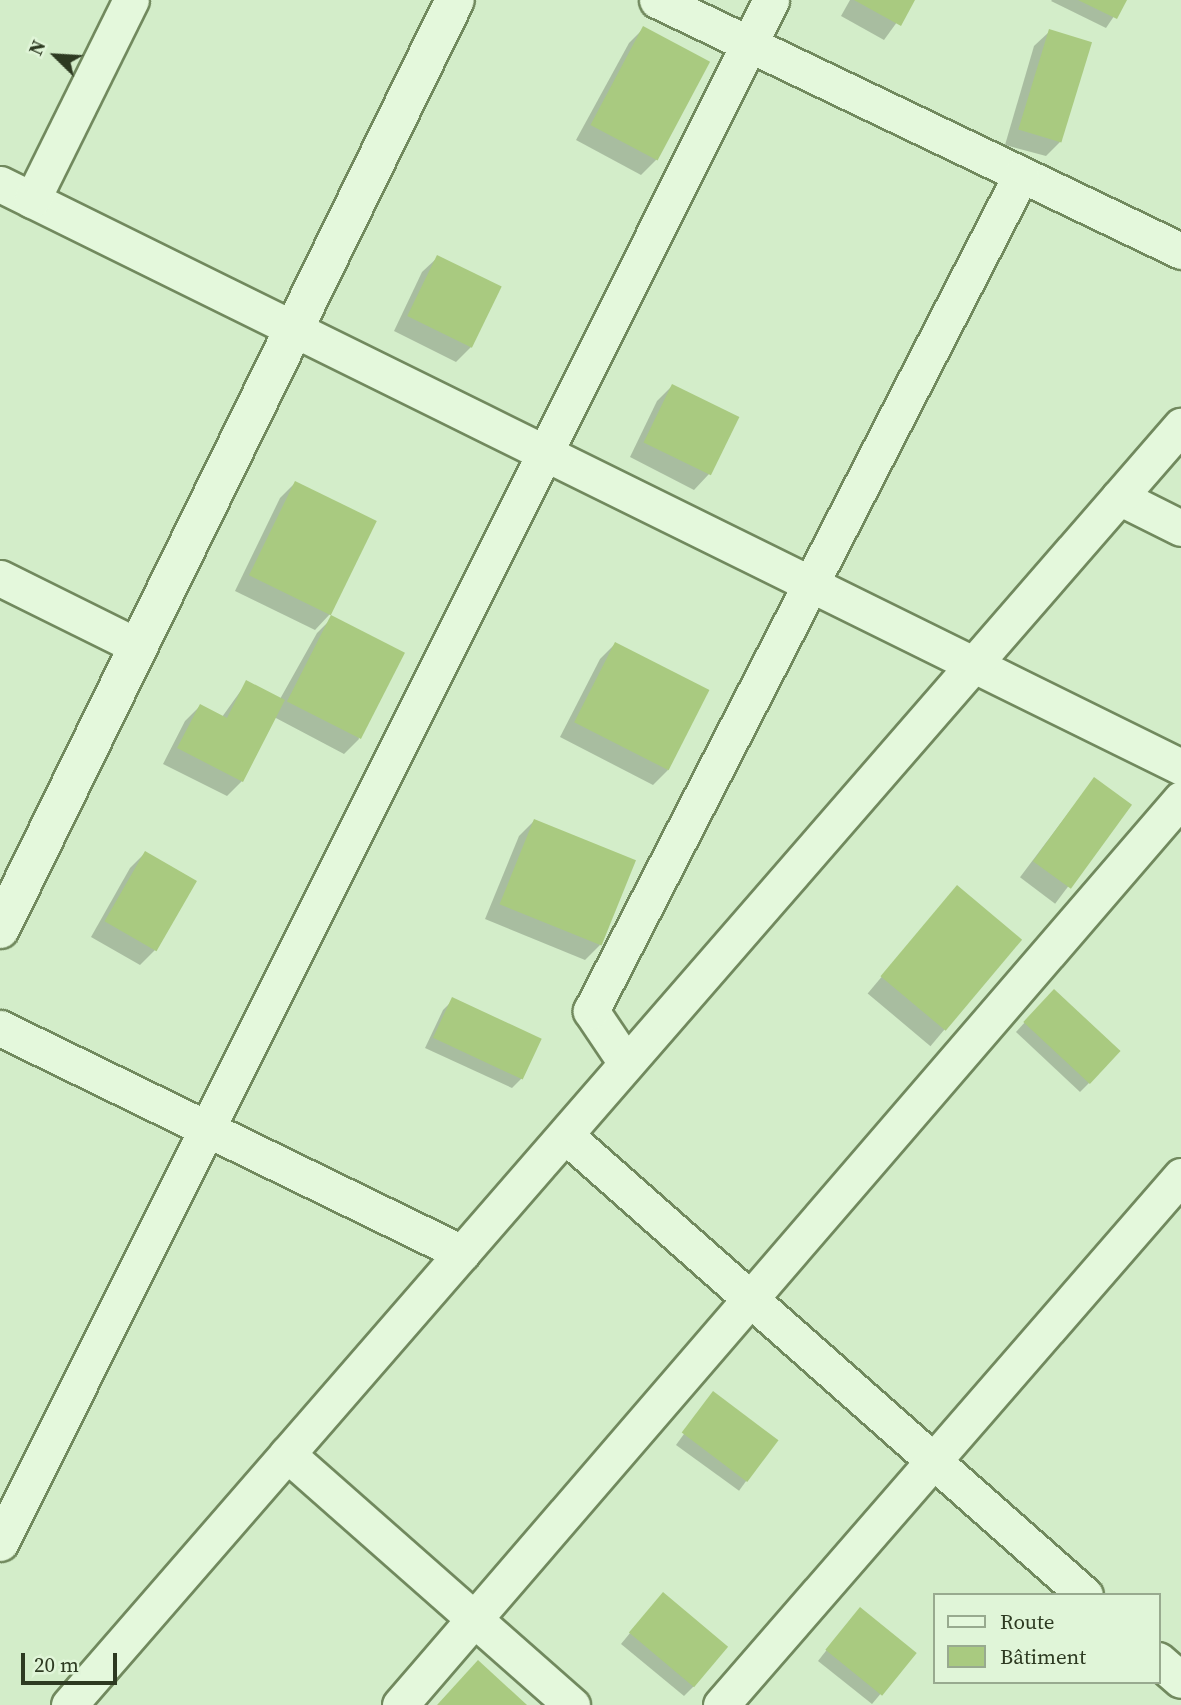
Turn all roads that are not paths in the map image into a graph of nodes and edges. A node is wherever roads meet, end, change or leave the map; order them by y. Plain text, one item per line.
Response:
1 (131, 0) edge
2 (456, 0) edge
3 (657, 0) edge
4 (771, 0) edge
5 (749, 44) junction
6 (1021, 175) junction
7 (0, 184) edge
8 (32, 200) junction
9 (1181, 251) edge
10 (294, 329) junction
11 (1181, 426) edge
12 (544, 453) junction
13 (1119, 497) junction
14 (1181, 528) edge
15 (0, 578) edge
16 (810, 583) junction
17 (139, 647) junction
18 (974, 664) junction
19 (1181, 767) edge
20 (1181, 799) edge
21 (0, 929) edge
22 (0, 1028) edge
23 (626, 1063) junction
24 (207, 1128) junction
25 (565, 1135) junction
26 (1181, 1176) edge
27 (462, 1253) junction
28 (750, 1299) junction
29 (287, 1454) junction
30 (934, 1461) junction
31 (0, 1543) edge
32 (1083, 1593) edge
33 (474, 1618) junction
34 (1160, 1662) edge
35 (1181, 1680) edge
36 (69, 1705) edge
37 (400, 1705) edge
38 (572, 1705) edge
39 (721, 1705) edge

1 - 8 street
2 - 10 street
3 - 5 street
4 - 5 street
5 - 6 street
5 - 12 street
6 - 9 street
6 - 16 street
7 - 8 street
8 - 10 street
10 - 12 street
10 - 17 street
11 - 13 street
12 - 16 street
12 - 24 street
13 - 14 street
13 - 18 street
15 - 17 street
16 - 18 street
16 - 23 street
17 - 21 street
18 - 19 street
18 - 23 street
20 - 28 street
22 - 24 street
23 - 25 street
24 - 27 street
24 - 31 street
25 - 27 street
25 - 28 street
26 - 30 street
27 - 29 street
28 - 30 street
28 - 33 street
29 - 33 street
29 - 36 street
30 - 32 street
30 - 39 street
33 - 37 street
33 - 38 street
34 - 35 street

